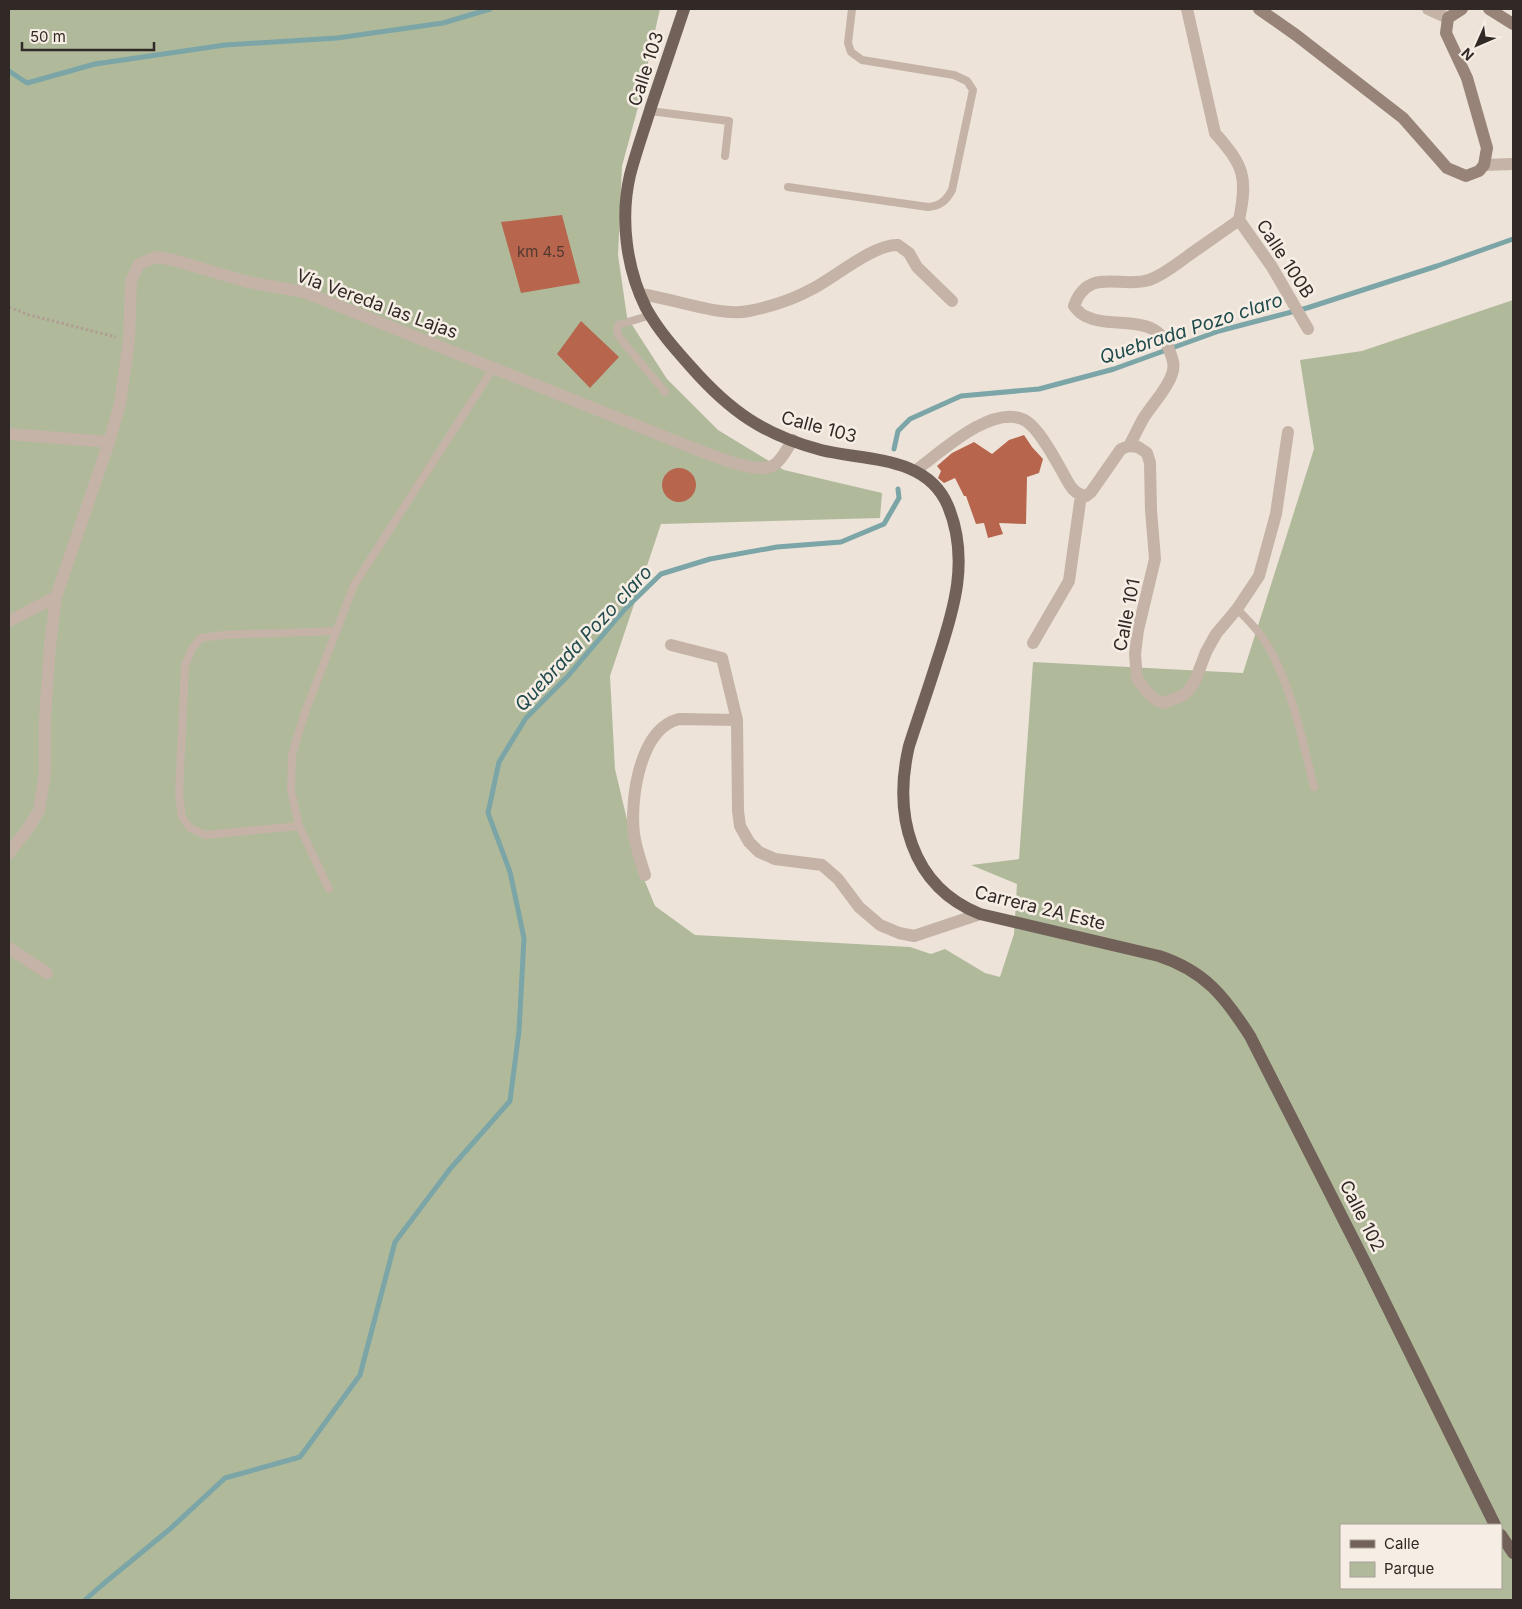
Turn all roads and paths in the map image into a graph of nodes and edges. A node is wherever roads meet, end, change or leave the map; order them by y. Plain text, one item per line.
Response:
1 (684, 9) edge
2 (852, 9) edge
3 (1187, 9) edge
4 (1259, 9) edge
5 (1428, 9) edge
6 (1462, 9) edge
7 (1489, 9) edge
8 (1448, 18) junction
9 (1513, 24) edge
10 (650, 110) junction
11 (724, 156) dead end
12 (1513, 164) edge
13 (1484, 165) junction
14 (788, 187) dead end
15 (1239, 220) junction
16 (640, 294) junction
17 (952, 301) dead end
18 (9, 307) edge
19 (650, 316) junction
20 (1305, 325) dead end
21 (129, 340) junction
22 (494, 367) junction
23 (665, 392) dead end
24 (1288, 432) dead end
25 (9, 434) edge
26 (793, 440) junction
27 (109, 442) junction
28 (1129, 446) junction
29 (915, 471) junction
30 (1081, 495) junction
31 (56, 596) junction
32 (1237, 609) junction
33 (9, 621) edge
34 (337, 631) junction
35 (1034, 643) dead end
36 (670, 645) dead end
37 (737, 720) junction
38 (1314, 787) dead end
39 (299, 826) junction
40 (9, 853) edge
41 (926, 872) joint
42 (645, 876) dead end
43 (329, 889) dead end
44 (980, 914) junction
45 (9, 948) edge
46 (1159, 956) joint
47 (46, 972) dead end
48 (1495, 1524) edge
49 (1502, 1537) edge
50 (1513, 1553) edge

1 - 10 main road, Calle 103
2 - 14 lane
3 - 15 street, Calle 100B
4 - 13 street
5 - 8 street
6 - 8 street
7 - 9 street
8 - 13 street
10 - 11 lane
10 - 16 main road, Calle 103
12 - 13 street
15 - 20 street, Calle 100B
15 - 28 street
16 - 17 street
16 - 19 main road, Calle 103
18 - 21 path
19 - 23 lane
19 - 26 main road, Calle 103
21 - 22 street, Vía Vereda las Lajas
21 - 27 street, Vía Vereda las Lajas
22 - 26 street, Vía Vereda las Lajas
22 - 34 lane
24 - 32 street, Calle 101
25 - 27 street
26 - 29 main road, Calle 103
27 - 31 street, Vía Vereda las Lajas
28 - 30 street
28 - 32 street, Calle 101
29 - 30 street
29 - 41 main road, Calle 103
30 - 35 street
31 - 33 street
31 - 40 street, Vía Vereda las Lajas
32 - 38 lane
34 - 39 lane
34 - 39 lane
36 - 37 street
37 - 42 street
37 - 44 street
39 - 43 lane
41 - 44 main road, Carrera 2A Este
44 - 46 main road, Carrera 2A Este
45 - 47 street
46 - 48 main road, Calle 102
49 - 50 main road

